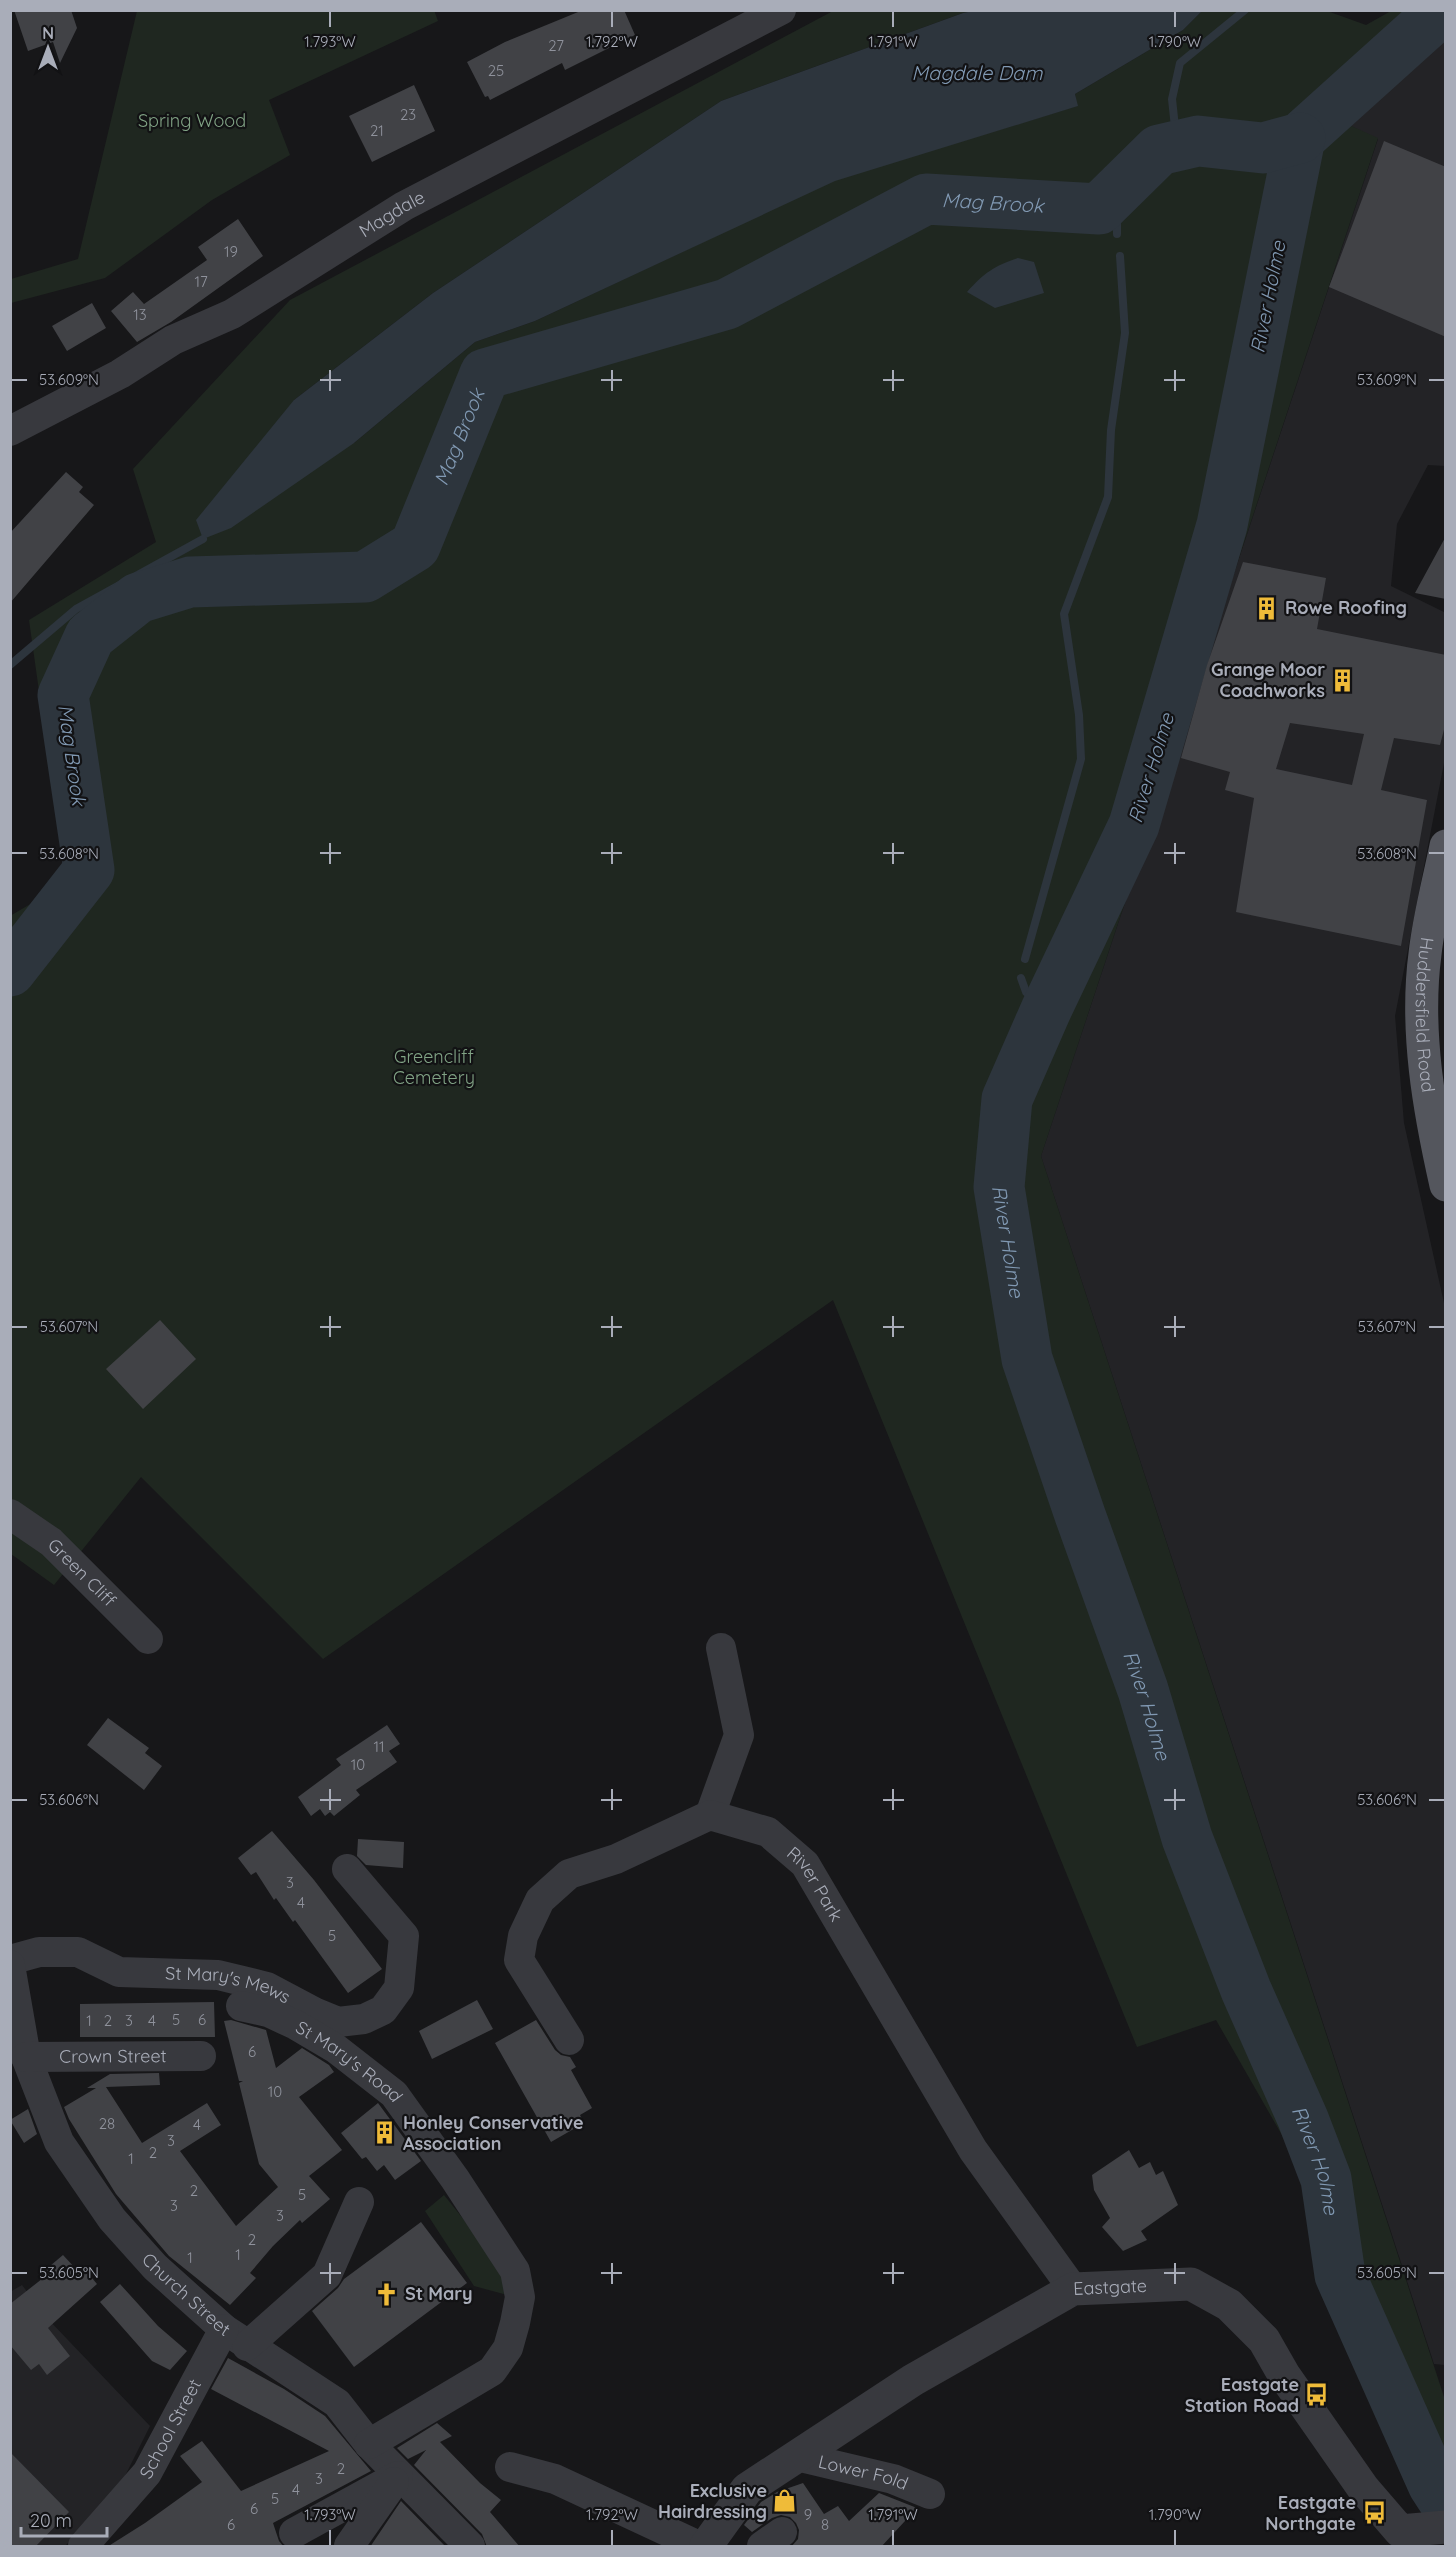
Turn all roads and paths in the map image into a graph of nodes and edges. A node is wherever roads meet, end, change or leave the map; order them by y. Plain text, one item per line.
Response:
1 (781, 10) edge
2 (10, 431) edge
3 (1446, 846) edge
4 (1446, 1185) edge
5 (10, 1514) edge
6 (148, 1639) dead end
7 (721, 1648) dead end
8 (710, 1815) junction
9 (346, 1869) dead end
10 (10, 1960) edge
11 (10, 1965) edge
12 (241, 2006) dead end
13 (569, 2040) dead end
14 (201, 2056) dead end
15 (22, 2068) edge
16 (359, 2202) dead end
17 (1074, 2289) junction
18 (235, 2338) junction
19 (369, 2445) junction
20 (796, 2456) junction
21 (510, 2467) dead end
22 (398, 2476) junction
23 (930, 2494) dead end
24 (1416, 2533) edge
25 (294, 2534) dead end
26 (83, 2547) edge
27 (349, 2547) edge
28 (470, 2547) edge
29 (699, 2547) edge
30 (706, 2547) edge

1 - 2 street, Magdale
3 - 4 main road, Huddersfield Road
5 - 6 street, Green Cliff
7 - 8 street
8 - 13 street
8 - 17 street, River Park
9 - 10 street, St Mary's Mews
11 - 15 street, Church Street
12 - 19 street, St Mary's Road
14 - 15 street, Crown Street
15 - 18 street, Church Street
16 - 18 street
17 - 20 street, Eastgate
17 - 24 street, Eastgate
18 - 19 street, Church Street
18 - 26 street, School Street
19 - 22 street, Church Street
20 - 23 street, Lower Fold
20 - 30 street, Eastgate
21 - 29 street
22 - 25 street
22 - 27 street
22 - 28 street, Church Street

